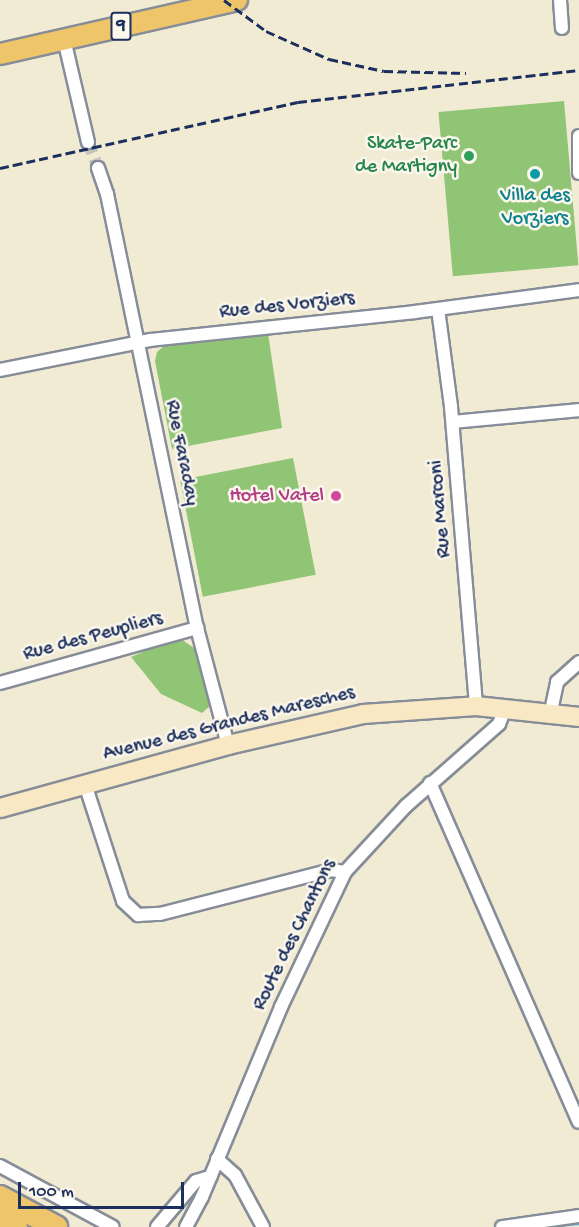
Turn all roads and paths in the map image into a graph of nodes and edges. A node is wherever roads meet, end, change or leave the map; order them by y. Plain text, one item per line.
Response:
1 (237, 0) edge
2 (560, 0) edge
3 (562, 28) dead end
4 (64, 39) junction
5 (0, 54) edge
6 (579, 136) edge
7 (88, 142) tunnel mouth
8 (98, 168) tunnel mouth
9 (579, 173) edge
10 (579, 290) edge
11 (438, 309) junction
12 (139, 343) junction
13 (0, 370) edge
14 (579, 410) edge
15 (453, 422) junction
16 (197, 628) junction
17 (579, 662) edge
18 (0, 683) edge
19 (476, 706) junction
20 (505, 708) junction
21 (551, 711) junction
22 (579, 717) edge
23 (228, 745) junction
24 (430, 783) junction
25 (84, 784) junction
26 (0, 808) edge
27 (345, 872) junction
28 (579, 1122) edge
29 (217, 1159) junction
30 (0, 1166) edge
31 (210, 1177) junction
32 (0, 1197) edge
33 (579, 1216) edge
34 (0, 1219) edge
35 (546, 1223) edge
36 (16, 1227) edge
37 (56, 1227) edge
38 (113, 1227) edge
39 (157, 1227) edge
40 (186, 1227) edge
41 (263, 1227) edge
42 (502, 1227) edge

1 - 4 main road, 9
2 - 3 street
4 - 5 main road, 9
4 - 7 street
6 - 9 street
8 - 12 street, Rue Faraday
10 - 11 street, Rue des Vorziers
11 - 12 street, Rue des Vorziers
11 - 15 street, Rue Marconi
12 - 13 street, Rue des Vorziers
12 - 16 street, Rue Faraday
14 - 15 street
15 - 19 street, Rue Marconi
16 - 18 street, Rue des Peupliers
16 - 23 street, Rue Faraday
17 - 21 street
19 - 20 main road, Avenue des Grandes Maresches
19 - 23 main road, Avenue des Grandes Maresches
20 - 21 main road, Avenue des Grandes Maresches
20 - 24 street, Route des Chantons
21 - 22 main road, Avenue des Grandes Maresches
23 - 25 main road, Avenue des Grandes Maresches
24 - 27 street, Route des Chantons
24 - 28 street
25 - 26 main road, Avenue des Grandes Maresches
25 - 27 street
27 - 29 street, Route des Chantons
29 - 31 street, Route des Chantons
29 - 41 street
30 - 38 street
31 - 39 street
31 - 40 street, Route des Chantons
32 - 37 highway
33 - 35 street
34 - 36 highway
35 - 42 street

